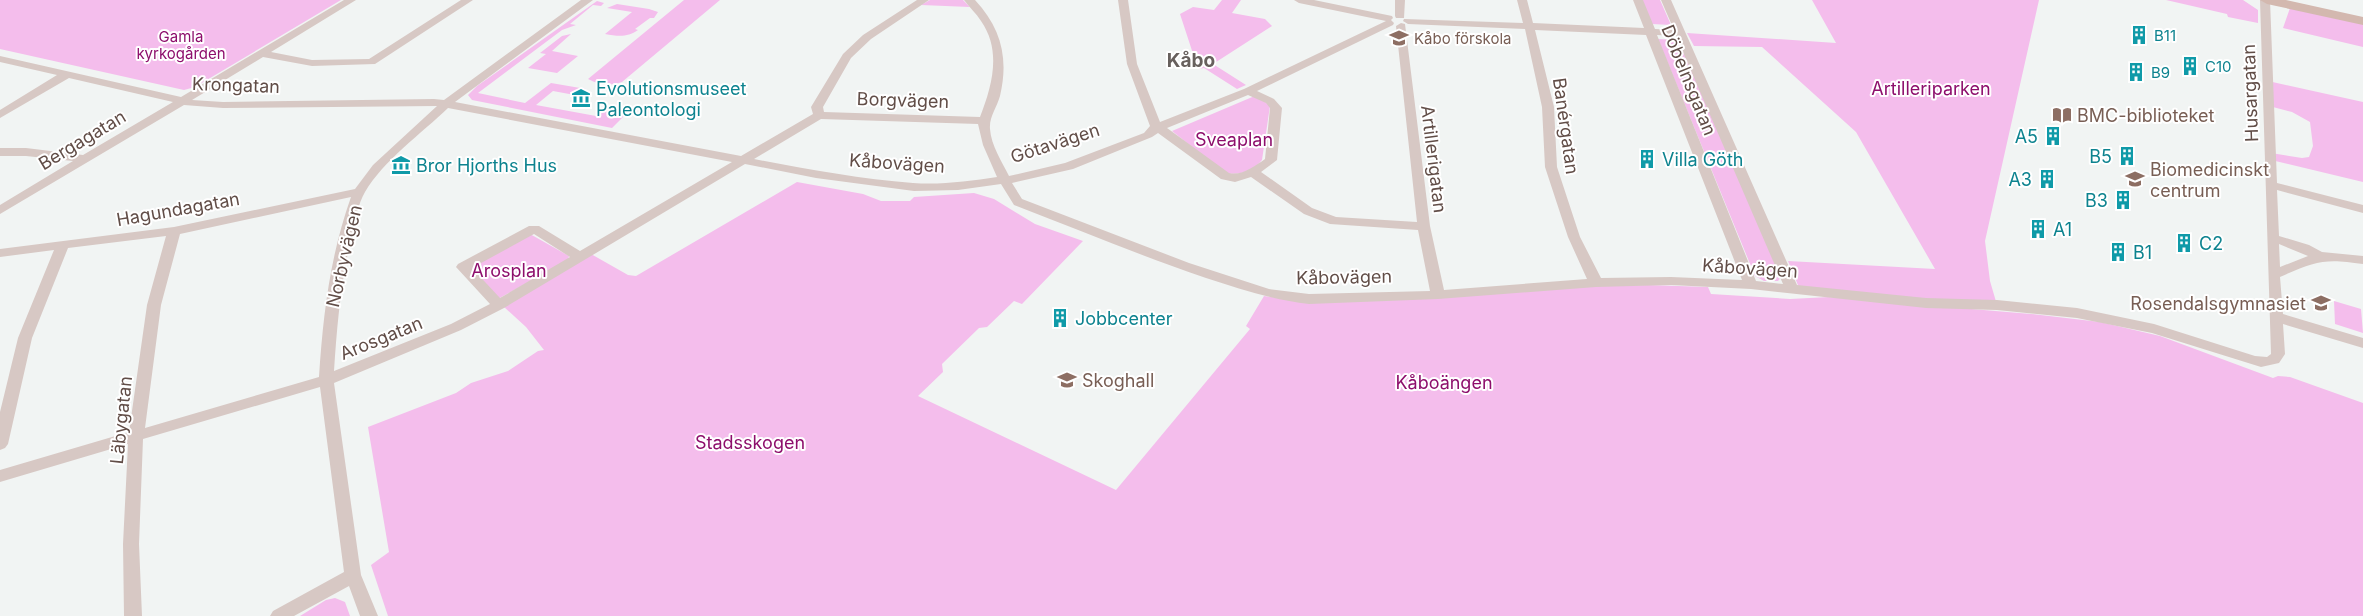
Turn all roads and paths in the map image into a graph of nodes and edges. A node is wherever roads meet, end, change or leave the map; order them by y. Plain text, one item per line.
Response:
1 (351, 0) edge
2 (468, 0) edge
3 (588, 0) edge
4 (924, 0) edge
5 (969, 0) edge
6 (1123, 0) edge
7 (1299, 0) edge
8 (1400, 0) edge
9 (1522, 0) edge
10 (1638, 0) edge
11 (1666, 0) edge
12 (2266, 0) edge
13 (2291, 0) edge
14 (2363, 16) edge
15 (1397, 21) junction
16 (2363, 21) edge
17 (1528, 26) junction
18 (1652, 31) junction
19 (1680, 33) junction
20 (262, 54) junction
21 (0, 59) edge
22 (66, 75) junction
23 (1248, 91) junction
24 (183, 101) junction
25 (446, 104) junction
26 (0, 114) edge
27 (819, 115) junction
28 (985, 121) junction
29 (1158, 128) junction
30 (0, 152) edge
31 (84, 159) junction
32 (744, 159) junction
33 (1253, 172) junction
34 (1005, 179) junction
35 (2272, 185) junction
36 (360, 192) junction
37 (2363, 209) edge
38 (0, 210) edge
39 (1424, 226) junction
40 (174, 231) junction
41 (2273, 238) junction
42 (63, 245) junction
43 (0, 253) edge
44 (2318, 256) junction
45 (580, 257) junction
46 (2363, 260) edge
47 (2274, 275) junction
48 (1596, 282) junction
49 (1751, 285) junction
50 (1792, 289) junction
51 (1438, 295) junction
52 (499, 306) junction
53 (2276, 317) junction
54 (2363, 343) edge
55 (2272, 362) joint
56 (326, 380) junction
57 (136, 436) junction
58 (0, 444) edge
59 (0, 476) edge
60 (353, 575) junction
61 (133, 616) edge
62 (279, 616) edge
63 (369, 616) edge

1 - 20 street, Bergagatan
2 - 20 street
3 - 25 street, Norbyvägen
4 - 27 street
5 - 28 street
6 - 29 street
7 - 15 street
8 - 15 street, Artillerigatan
9 - 17 street, Banérgatan
10 - 18 street, Döbelnsgatan
11 - 19 street, Döbelnsgatan
12 - 16 main road
12 - 35 street, Husargatan
13 - 14 main road
15 - 17 street
15 - 23 street, Götavägen
15 - 39 street, Artillerigatan
17 - 18 street
17 - 48 street, Banérgatan
18 - 19 street
18 - 49 street, Döbelnsgatan
19 - 50 street, Döbelnsgatan
20 - 24 street, Bergagatan
21 - 22 street, Krongatan
22 - 24 street, Krongatan
22 - 26 street
23 - 29 street, Götavägen
23 - 33 street
24 - 25 street, Krongatan
24 - 31 street, Bergagatan
25 - 32 street, Kåbovägen
25 - 36 street, Norbyvägen
27 - 28 street, Borgvägen
27 - 32 street
28 - 34 street
29 - 33 street
29 - 34 street, Götavägen
30 - 31 street
31 - 38 street, Bergagatan
32 - 34 street, Kåbovägen
32 - 45 street, Arosgatan
33 - 39 street
34 - 51 street, Kåbovägen
35 - 37 street
35 - 41 street, Husargatan
36 - 40 street, Hagundagatan
36 - 56 street, Norbyvägen
39 - 51 street, Artillerigatan
40 - 42 street, Hagundagatan
40 - 57 street, Läbygatan
41 - 44 street
41 - 47 street, Husargatan
42 - 43 street, Hagundagatan
42 - 58 street
44 - 46 street
44 - 47 street
45 - 52 street, Arosgatan
45 - 52 street
47 - 53 street, Husargatan
48 - 49 street, Kåbovägen
48 - 51 street, Kåbovägen
49 - 50 street, Kåbovägen
50 - 55 street, Kåbovägen
52 - 56 street, Arosgatan
53 - 54 street
53 - 55 street, Husargatan
56 - 57 street, Arosgatan
56 - 60 street, Norbyvägen
57 - 59 street, Arosgatan
57 - 61 street, Läbygatan
60 - 62 street
60 - 63 street, Norbyvägen

